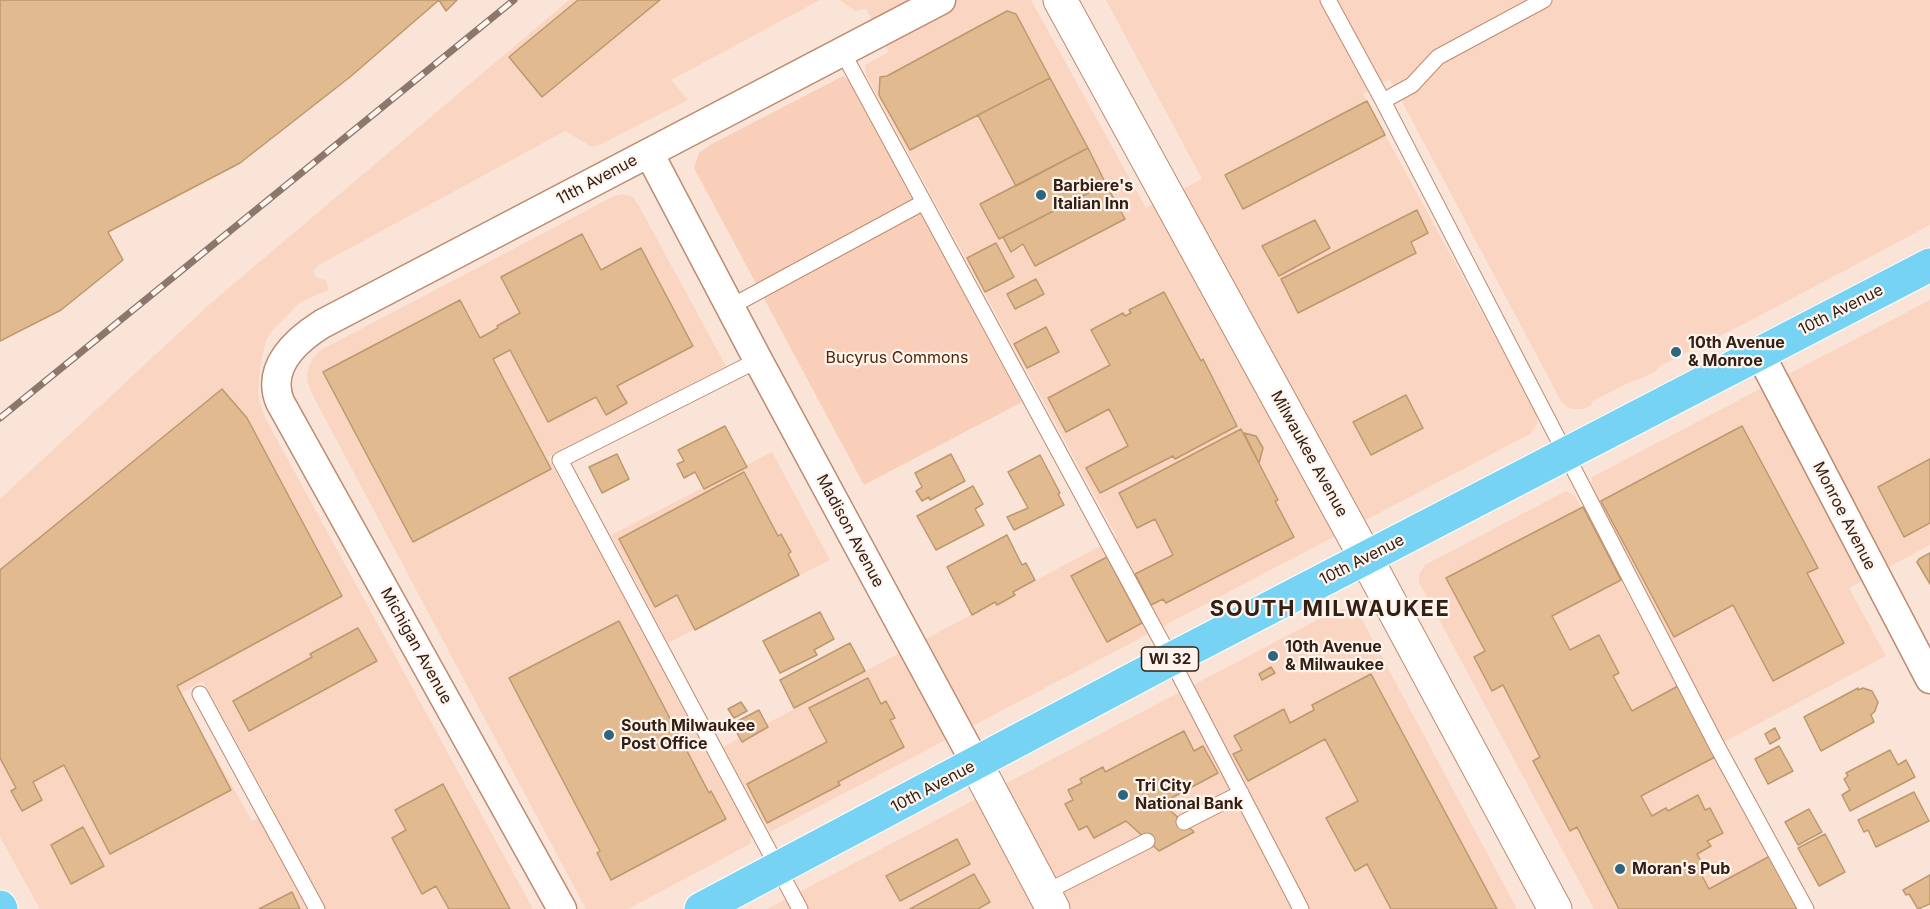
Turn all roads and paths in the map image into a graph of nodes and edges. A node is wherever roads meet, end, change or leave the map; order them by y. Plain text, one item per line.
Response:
1 (941, 0) edge
2 (1060, 0) edge
3 (1328, 0) edge
4 (1544, 0) edge
5 (842, 51) junction
6 (1383, 101) junction
7 (649, 153) junction
8 (924, 202) junction
9 (1930, 264) edge
10 (730, 307) junction
11 (1759, 352) junction
12 (758, 360) junction
13 (276, 382) joint
14 (1566, 454) junction
15 (1366, 558) junction
16 (1171, 659) junction
17 (1930, 679) edge
18 (200, 694) dead end
19 (976, 764) junction
20 (1241, 793) junction
21 (1184, 822) dead end
22 (1147, 841) dead end
23 (778, 868) junction
24 (1048, 901) edge
25 (317, 909) edge
26 (562, 909) edge
27 (701, 909) edge
28 (800, 909) edge
29 (1301, 909) edge
30 (1555, 909) edge
31 (1806, 909) edge

1 - 5 street, 11th Avenue
2 - 15 street, Milwaukee Avenue
3 - 6 lane
4 - 6 lane
5 - 7 street, 11th Avenue
5 - 8 lane
6 - 14 lane
7 - 10 street, Madison Avenue
7 - 13 street, 11th Avenue
8 - 10 lane
8 - 16 lane
9 - 11 main road, 10th Avenue / WI 32
10 - 12 street, Madison Avenue
11 - 14 main road, 10th Avenue / WI 32
11 - 17 street, Monroe Avenue
12 - 19 street, Madison Avenue
12 - 23 lane
13 - 26 street, Michigan Avenue
14 - 15 main road, 10th Avenue / WI 32
14 - 31 lane
15 - 16 main road, 10th Avenue / WI 32
15 - 30 street, Milwaukee Avenue
16 - 19 main road, 10th Avenue / WI 32
16 - 20 lane
18 - 25 lane
19 - 23 main road, 10th Avenue / WI 32
19 - 24 street, Madison Avenue
20 - 21 lane
20 - 29 lane
22 - 24 lane
23 - 27 main road, 10th Avenue / WI 32
23 - 28 lane

